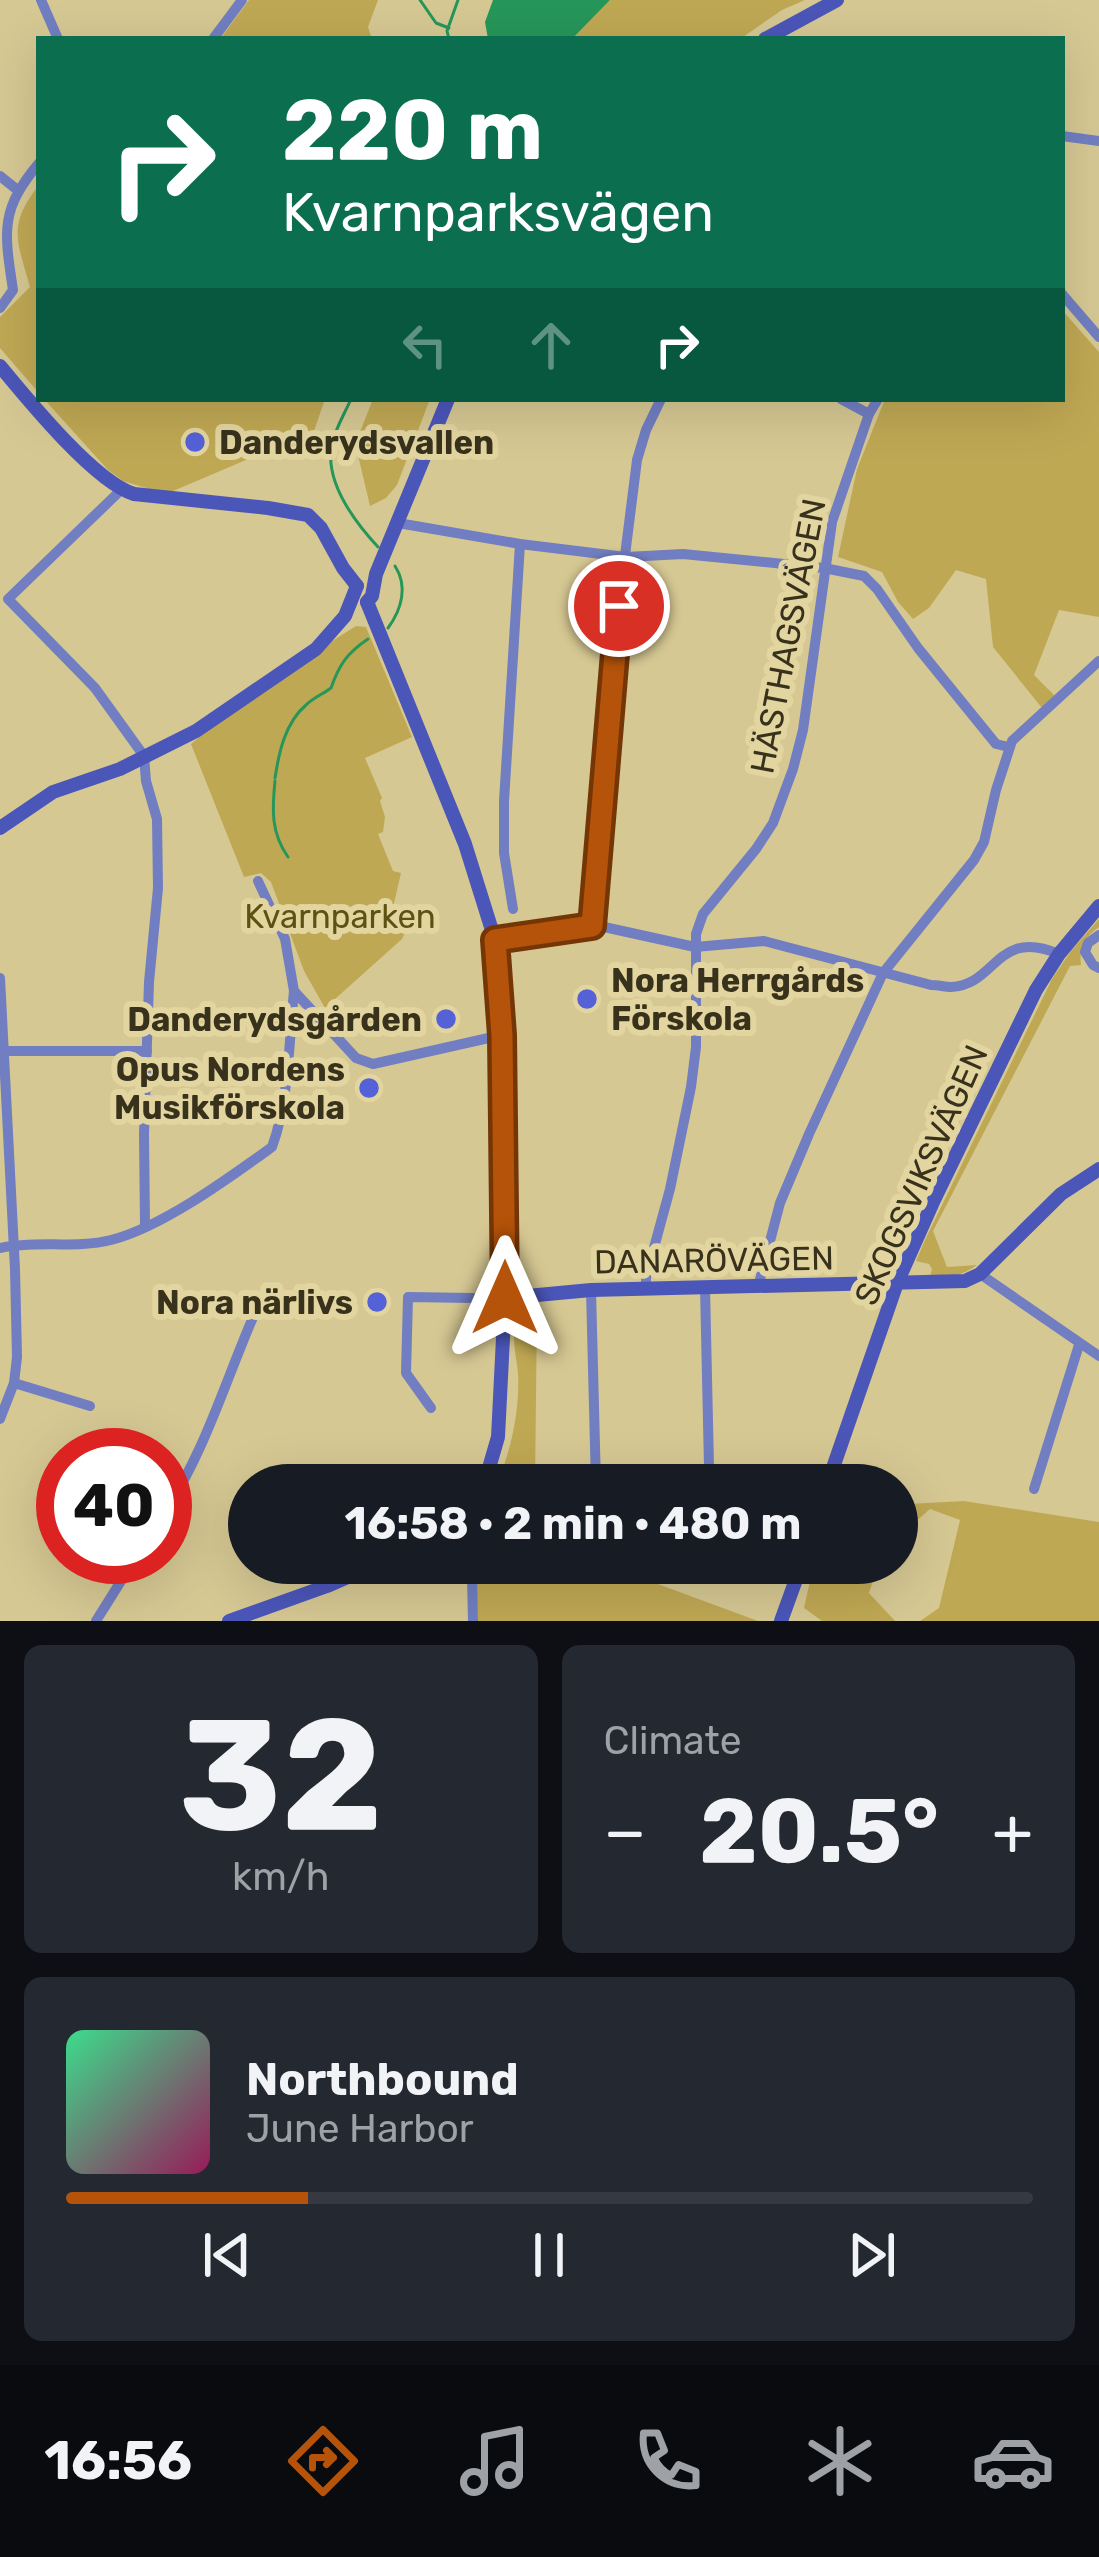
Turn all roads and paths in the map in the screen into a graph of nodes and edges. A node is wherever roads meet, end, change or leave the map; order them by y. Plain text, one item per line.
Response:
1 (41, 0) edge
2 (242, 0) edge
3 (837, 0) edge
4 (57, 36) edge
5 (215, 36) edge
6 (771, 36) edge
7 (1065, 136) edge
8 (1099, 141) edge
9 (36, 167) edge
10 (0, 176) edge
11 (15, 188) junction
12 (1065, 298) edge
13 (0, 308) edge
14 (1099, 337) edge
15 (0, 366) edge
16 (447, 402) edge
17 (660, 402) edge
18 (847, 402) edge
19 (876, 402) edge
20 (869, 414) junction
21 (121, 490) junction
22 (398, 523) junction
23 (520, 544) junction
24 (626, 557) junction
25 (824, 568) junction
26 (362, 594) junction
27 (1099, 661) edge
28 (1010, 747) junction
29 (143, 757) junction
30 (0, 828) edge
31 (258, 880) dead end
32 (1099, 905) edge
33 (513, 909) dead end
34 (592, 926) junction
35 (1099, 934) edge
36 (495, 940) junction
37 (695, 947) junction
38 (1059, 954) junction
39 (1099, 968) edge
40 (883, 973) junction
41 (0, 978) edge
42 (294, 991) junction
43 (502, 1035) junction
44 (5, 1051) junction
45 (147, 1051) junction
46 (1099, 1168) edge
47 (145, 1226) junction
48 (7, 1247) edge
49 (980, 1274) junction
50 (897, 1283) junction
51 (705, 1287) junction
52 (758, 1287) junction
53 (646, 1288) junction
54 (591, 1290) junction
55 (473, 1298) dead end
56 (505, 1298) junction
57 (254, 1315) dead end
58 (1079, 1345) junction
59 (1099, 1356) edge
60 (14, 1383) junction
61 (90, 1406) dead end
62 (431, 1408) dead end
63 (0, 1419) edge
64 (490, 1464) edge
65 (595, 1464) edge
66 (709, 1464) edge
67 (834, 1464) edge
68 (192, 1468) edge
69 (1034, 1490) dead end
70 (119, 1584) edge
71 (332, 1584) edge
72 (472, 1584) edge
73 (795, 1584) edge
74 (96, 1621) edge
75 (229, 1621) edge
76 (473, 1621) edge
77 (781, 1621) edge

1 - 4 street
2 - 5 street
3 - 6 street
7 - 8 street
9 - 11 street
10 - 11 street
11 - 13 street
12 - 14 street
15 - 21 street
16 - 22 street
17 - 24 street
18 - 20 street
19 - 20 street, HÄSTHAGSVÄGEN
20 - 25 street, HÄSTHAGSVÄGEN
21 - 26 street
21 - 29 street
22 - 23 street
22 - 26 street
23 - 24 street
23 - 33 street
24 - 25 street
24 - 34 street
25 - 28 street
25 - 37 street, HÄSTHAGSVÄGEN
26 - 29 street
26 - 36 street
27 - 28 street
28 - 40 street
29 - 30 street
29 - 45 street
31 - 42 street
32 - 38 street, SKOGSVIKSVÄGEN
34 - 36 street
34 - 37 street
35 - 39 street
36 - 43 street
37 - 40 street
37 - 53 street, HÄSTHAGSVÄGEN
38 - 40 street
38 - 50 street, SKOGSVIKSVÄGEN
40 - 52 street
41 - 44 street
42 - 43 street
42 - 47 street
43 - 56 street
44 - 45 street
44 - 48 street
45 - 47 street
46 - 49 street
47 - 48 street
48 - 60 street
49 - 50 street, DANARÖVÄGEN
49 - 58 street
50 - 52 street, DANARÖVÄGEN
50 - 67 street, SKOGSVIKSVÄGEN
51 - 52 street, DANARÖVÄGEN
51 - 53 street, DANARÖVÄGEN
51 - 66 street
53 - 54 street, DANARÖVÄGEN
54 - 56 street, DANARÖVÄGEN
54 - 65 street
55 - 62 street
56 - 64 street
57 - 68 street
58 - 59 street
58 - 69 street
60 - 61 street
60 - 63 street
70 - 74 street
71 - 75 street
72 - 76 street
73 - 77 street

